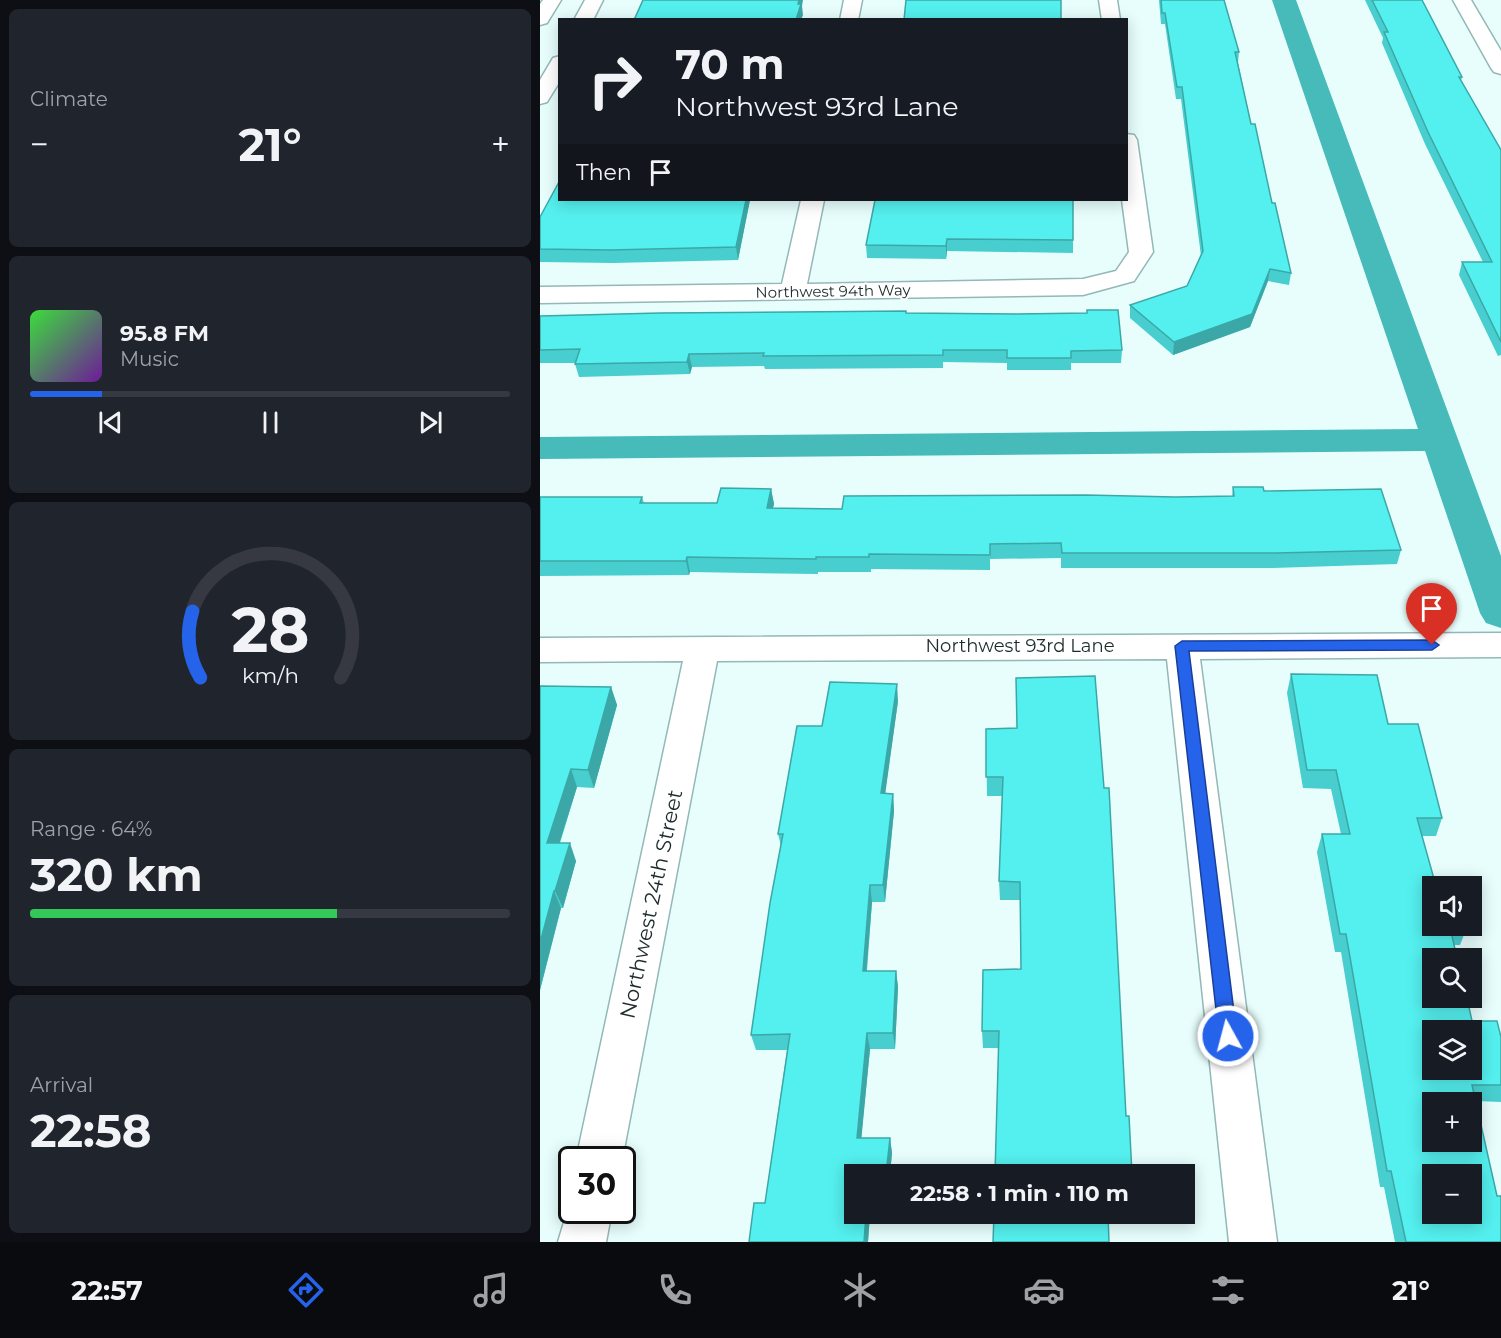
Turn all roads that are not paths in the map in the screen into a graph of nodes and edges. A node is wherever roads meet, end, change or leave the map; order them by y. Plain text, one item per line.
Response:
1 (552, 0) edge
2 (594, 0) edge
3 (853, 0) edge
4 (1108, 0) edge
5 (1461, 0) edge
6 (584, 18) edge
7 (849, 18) edge
8 (1110, 18) edge
9 (540, 20) edge
10 (558, 66) edge
11 (1501, 68) edge
12 (540, 98) edge
13 (1128, 155) edge
14 (812, 201) edge
15 (794, 291) junction
16 (540, 295) edge
17 (1501, 645) edge
18 (1182, 646) junction
19 (703, 648) junction
20 (540, 650) edge
21 (602, 1146) edge
22 (586, 1224) edge
23 (582, 1242) edge
24 (1253, 1242) edge

1 - 9 street
2 - 6 street
3 - 7 street
4 - 8 street
5 - 11 street
10 - 12 street
13 - 15 street, Northwest 94th Way
14 - 15 street
15 - 16 street, Northwest 94th Way
17 - 18 street, Northwest 93rd Lane
18 - 19 street, Northwest 93rd Lane
18 - 24 street
19 - 20 street, Northwest 93rd Lane
19 - 21 street, Northwest 24th Street
22 - 23 street

